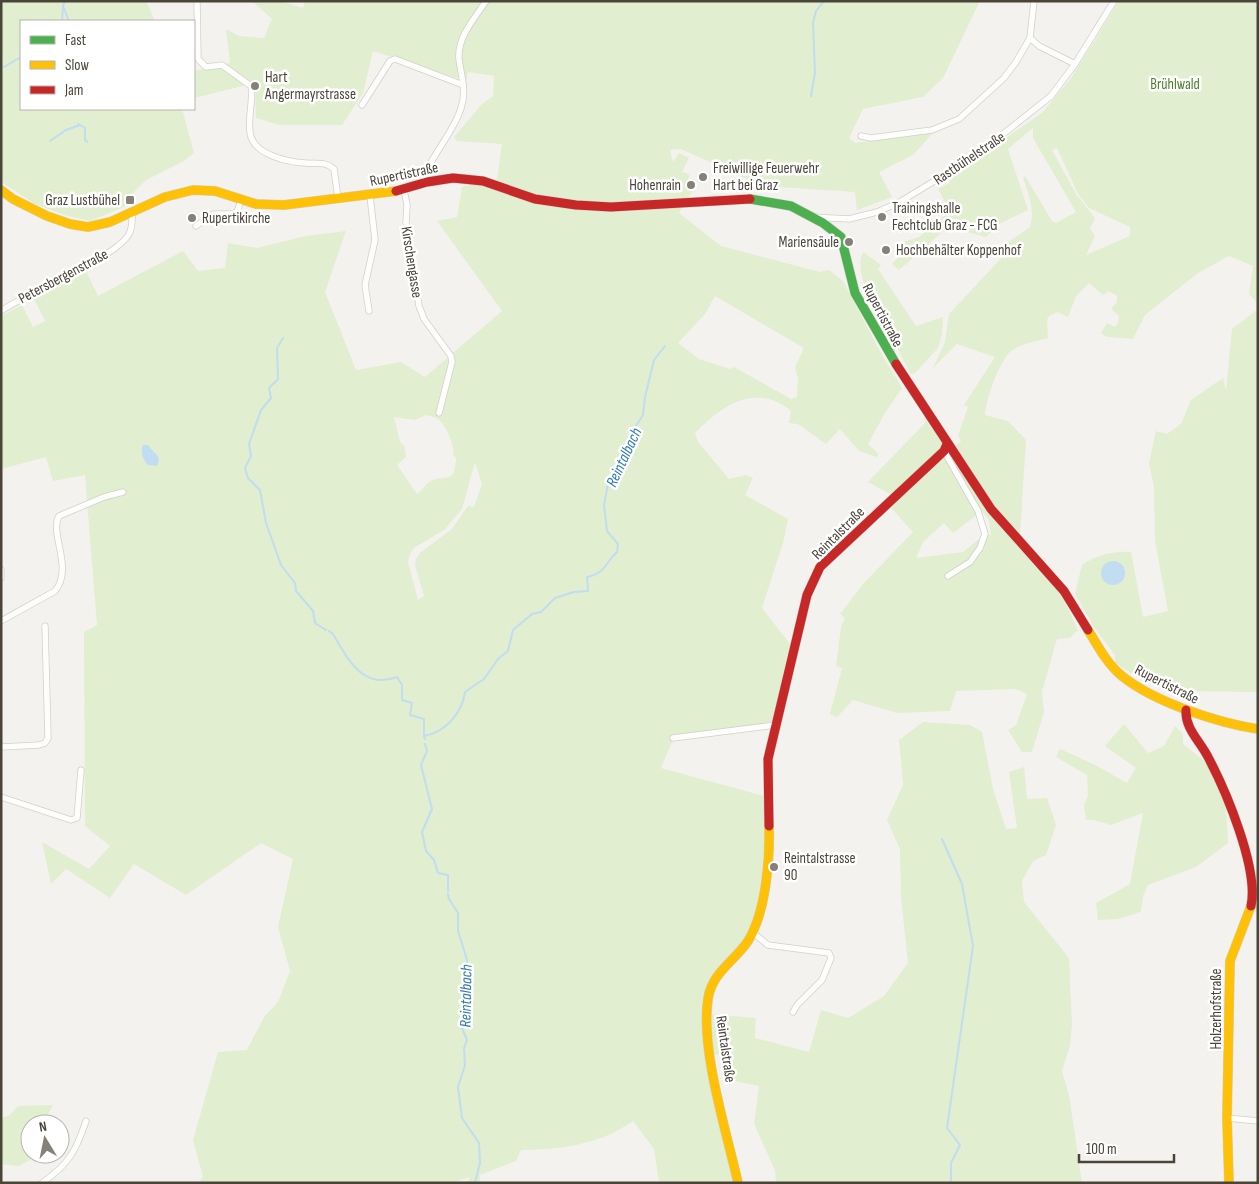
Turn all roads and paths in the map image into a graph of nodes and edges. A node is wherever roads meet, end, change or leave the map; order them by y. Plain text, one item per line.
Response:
1 (197, 1) edge
2 (486, 1) edge
3 (1034, 1) edge
4 (1114, 1) edge
5 (1030, 38) junction
6 (1075, 64) junction
7 (463, 85) junction
8 (362, 105) dead end
9 (861, 136) dead end
10 (424, 183) junction
11 (1, 190) edge
12 (404, 190) junction
13 (370, 196) junction
14 (338, 198) junction
15 (241, 200) junction
16 (132, 212) junction
17 (812, 217) junction
18 (196, 226) dead end
19 (1, 311) edge
20 (369, 311) dead end
21 (439, 413) dead end
22 (946, 448) junction
23 (123, 492) dead end
24 (1, 570) edge
25 (948, 576) dead end
26 (1, 578) edge
27 (1, 621) edge
28 (45, 626) dead end
29 (1186, 710) junction
30 (775, 725) junction
31 (1258, 730) edge
32 (673, 738) dead end
33 (1, 747) edge
34 (81, 770) dead end
35 (1, 797) edge
36 (752, 932) junction
37 (793, 1012) dead end
38 (1227, 1118) junction
39 (86, 1120) dead end
40 (1258, 1121) edge
41 (42, 1183) edge
42 (738, 1183) edge
43 (1229, 1183) edge

1 - 14 street
2 - 7 street
3 - 5 street
4 - 6 street, Rastbühelstraße
5 - 6 street
5 - 9 street
6 - 17 street, Rastbühelstraße
7 - 8 street
7 - 10 street
10 - 12 main road, Rupertistraße
10 - 17 main road, Rupertistraße
11 - 16 main road, Rupertistraße
12 - 13 main road, Rupertistraße
12 - 21 street, Kirschengasse
13 - 14 main road, Rupertistraße
13 - 20 street
14 - 15 main road, Rupertistraße
15 - 16 main road, Rupertistraße
15 - 18 street
16 - 19 street, Petersbergenstraße
17 - 22 main road, Rupertistraße
22 - 25 street
22 - 29 main road, Rupertistraße
22 - 30 main road, Reintalstraße
23 - 27 street
24 - 26 street
28 - 33 street
29 - 31 main road, Rupertistraße
29 - 38 main road, Holzerhofstraße
30 - 32 street
30 - 36 main road, Reintalstraße
34 - 35 street
36 - 37 street
36 - 42 main road, Reintalstraße
38 - 40 street
38 - 43 main road, Holzerhofstraße
39 - 41 street

